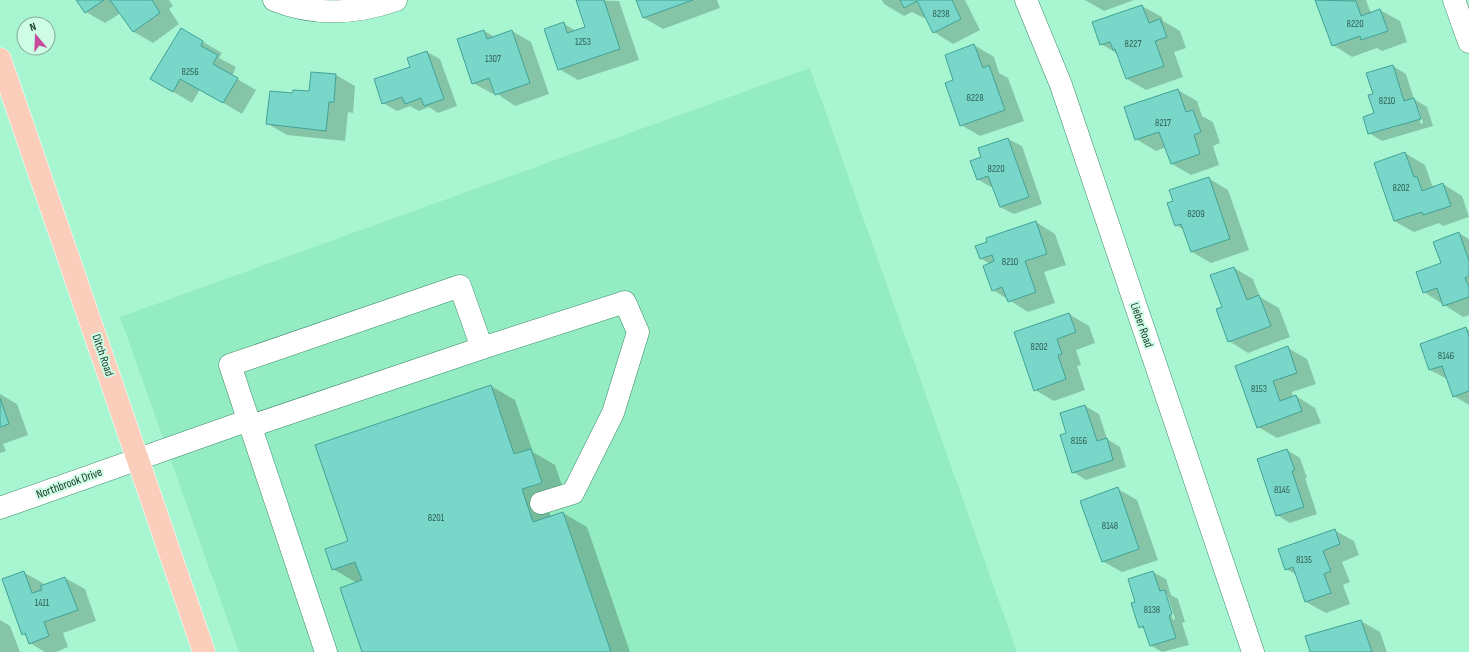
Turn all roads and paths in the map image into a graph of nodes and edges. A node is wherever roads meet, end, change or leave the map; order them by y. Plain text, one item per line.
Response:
1 (274, 0) edge
2 (396, 0) edge
3 (1026, 0) edge
4 (1454, 0) edge
5 (1469, 42) edge
6 (0, 59) edge
7 (482, 348) junction
8 (250, 423) junction
9 (138, 459) junction
10 (541, 503) dead end
11 (0, 508) edge
12 (204, 652) edge
13 (326, 652) edge
14 (1253, 652) edge

1 - 2 street
3 - 14 street, Lieber Road
4 - 5 street
6 - 9 main road, Ditch Road
7 - 8 street, Northbrook Drive
7 - 8 street
7 - 10 street, Northbrook Drive
8 - 9 street, Northbrook Drive
8 - 13 street
9 - 11 street, Northbrook Drive
9 - 12 main road, Ditch Road

